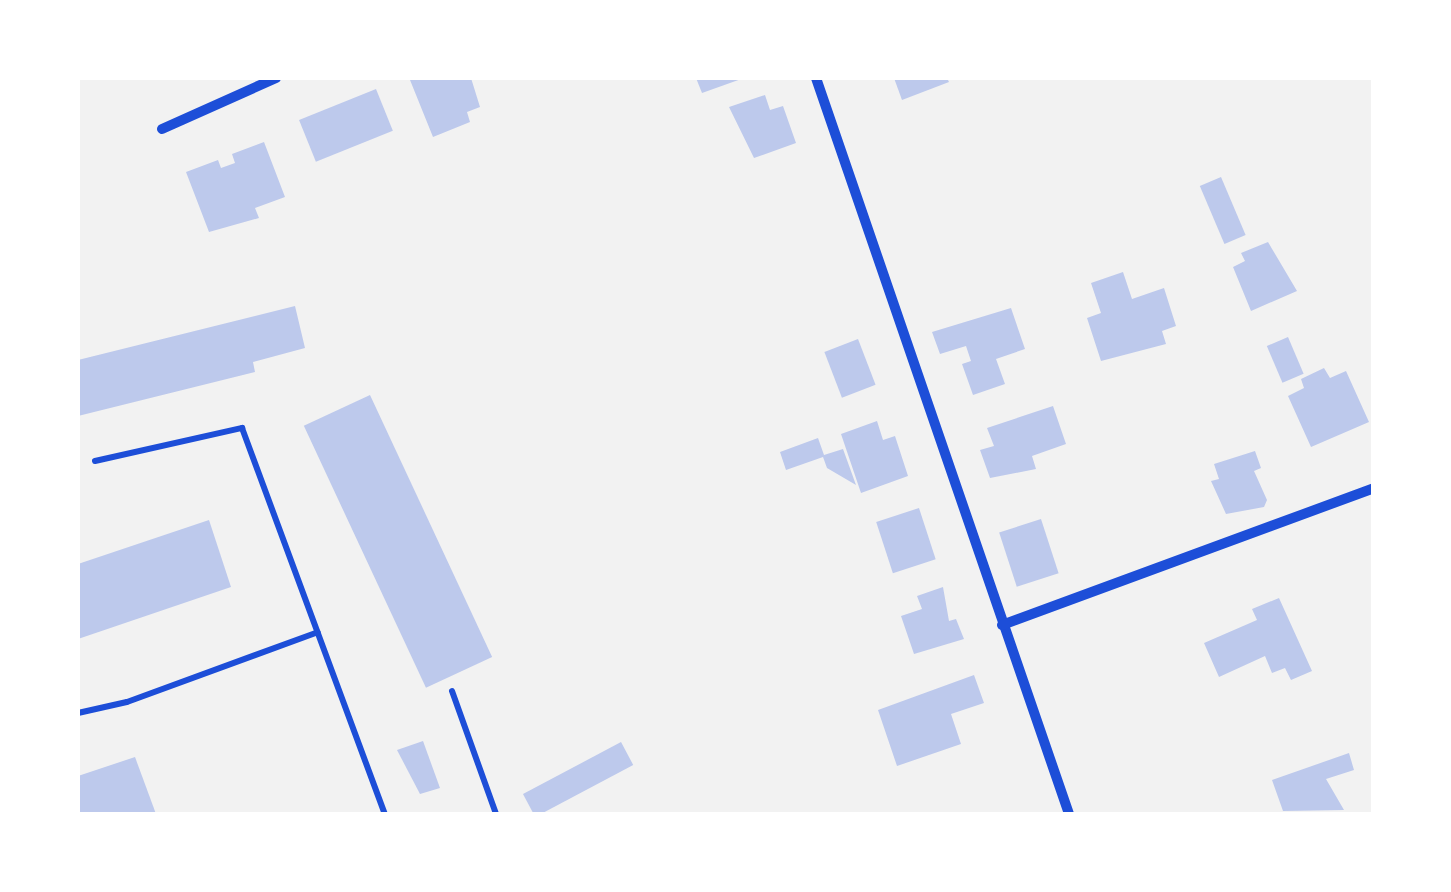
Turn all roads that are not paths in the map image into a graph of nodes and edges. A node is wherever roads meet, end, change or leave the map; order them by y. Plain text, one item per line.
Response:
1 (276, 78) edge
2 (816, 78) edge
3 (162, 129) dead end
4 (96, 460) dead end
5 (1374, 488) edge
6 (1002, 625) junction
7 (318, 632) junction
8 (452, 691) dead end
9 (78, 713) edge
10 (384, 814) edge
11 (496, 814) edge
12 (1068, 814) edge

1 - 3 street
2 - 6 street
4 - 7 lane
5 - 6 street
6 - 12 street
7 - 9 lane
7 - 10 lane
8 - 11 lane

